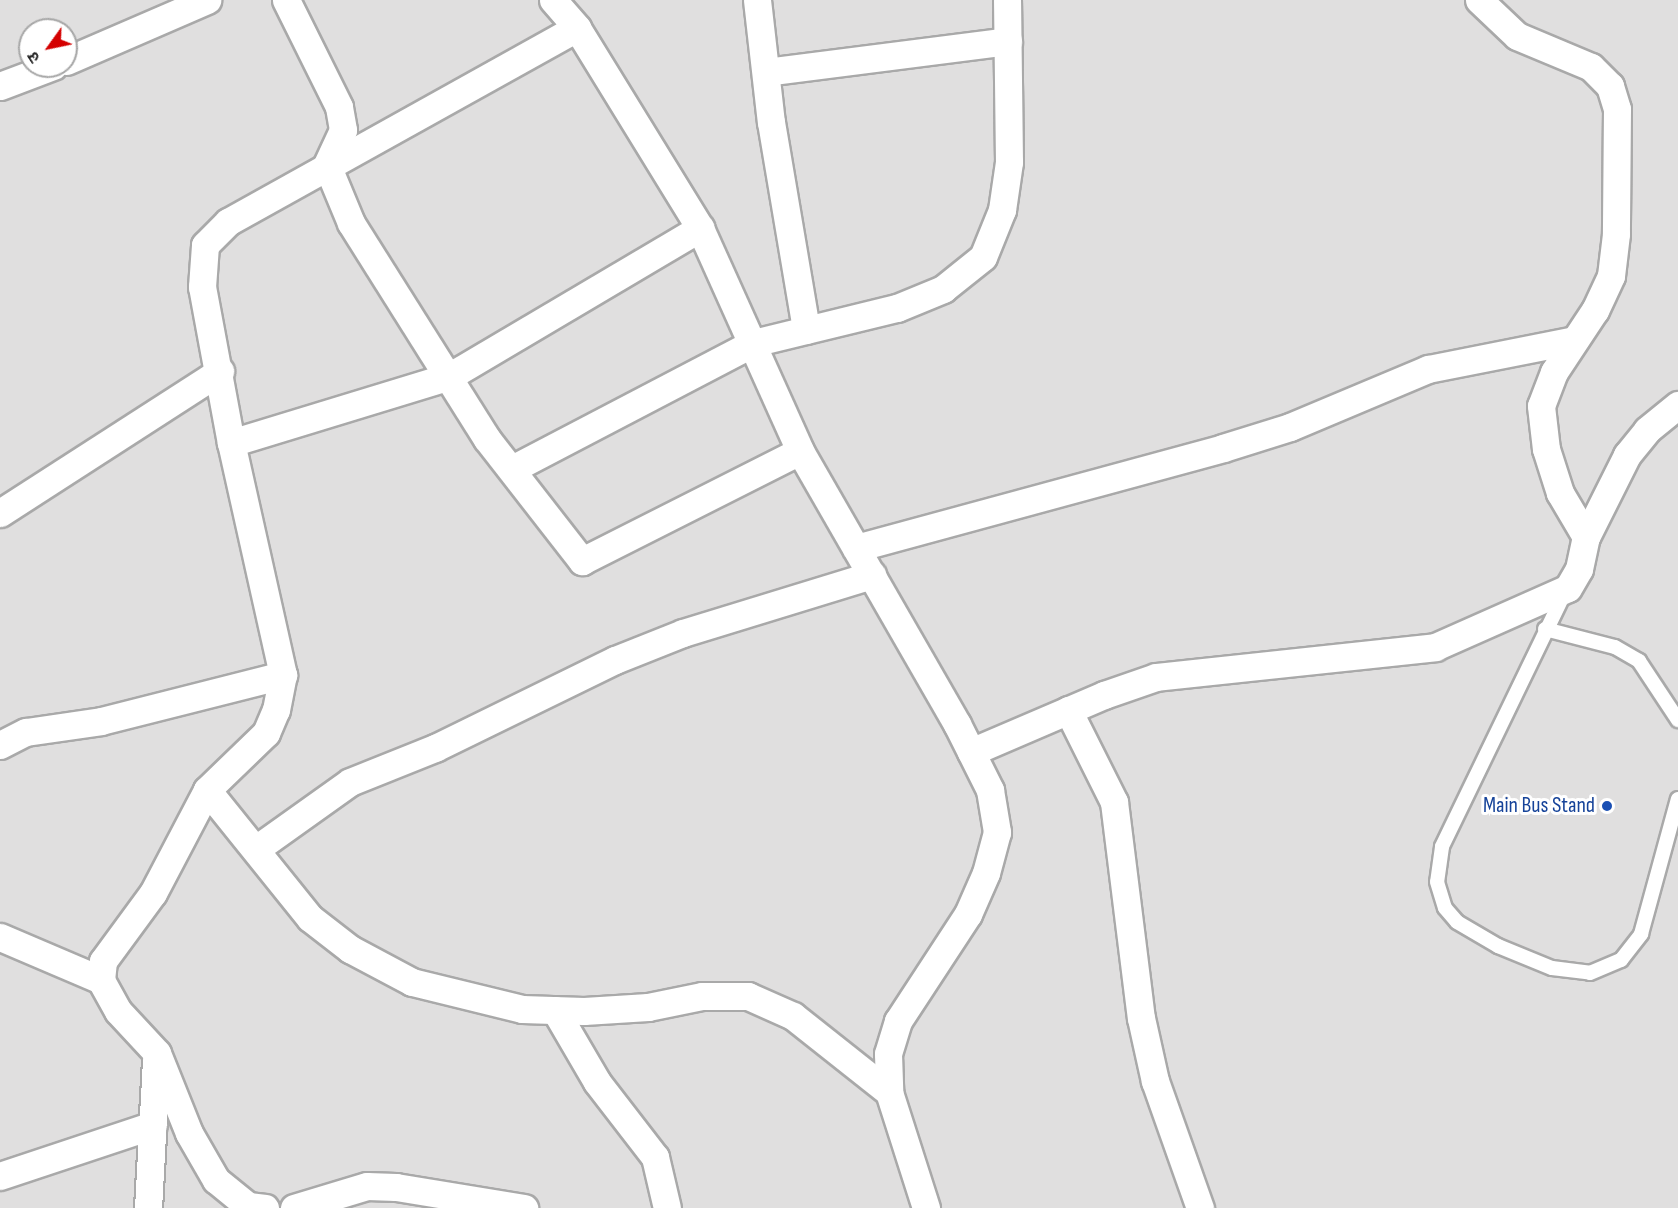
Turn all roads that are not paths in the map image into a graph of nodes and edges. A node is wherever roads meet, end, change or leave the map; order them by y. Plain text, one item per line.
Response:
1 (207, 0) edge
2 (286, 0) edge
3 (553, 0) edge
4 (757, 0) edge
5 (1007, 0) edge
6 (1479, 0) edge
7 (577, 28) junction
8 (1008, 41) junction
9 (78, 56) edge
10 (766, 72) junction
11 (21, 78) edge
12 (0, 86) edge
13 (327, 165) junction
14 (700, 228) junction
15 (806, 330) junction
16 (1574, 340) junction
17 (753, 343) junction
18 (220, 371) junction
19 (450, 376) junction
20 (1678, 405) edge
21 (231, 442) junction
22 (800, 451) junction
23 (512, 469) junction
24 (0, 513) edge
25 (1586, 537) junction
26 (856, 548) junction
27 (872, 575) junction
28 (1568, 588) junction
29 (1545, 629) junction
30 (283, 675) junction
31 (1068, 710) junction
32 (1678, 720) edge
33 (0, 745) edge
34 (971, 752) junction
35 (207, 790) junction
36 (1678, 799) edge
37 (256, 849) junction
38 (0, 938) edge
39 (101, 980) junction
40 (555, 1010) junction
41 (157, 1053) junction
42 (889, 1092) junction
43 (153, 1125) junction
44 (0, 1176) edge
45 (398, 1197) edge
46 (148, 1208) edge
47 (265, 1208) edge
48 (294, 1208) edge
49 (524, 1208) edge
50 (667, 1208) edge
51 (926, 1208) edge
52 (1200, 1208) edge

1 - 9 street
2 - 13 street
3 - 7 street
4 - 10 street
5 - 8 street
6 - 16 street
7 - 13 street
7 - 14 street
8 - 10 street
8 - 15 street
10 - 15 street
11 - 12 street
13 - 18 street
13 - 19 street
14 - 17 street
14 - 19 street
15 - 17 street
16 - 25 street
16 - 26 street
17 - 22 street
17 - 23 street
18 - 21 street
18 - 24 street
19 - 21 street
19 - 23 street
20 - 25 street
21 - 30 street
22 - 23 street
22 - 26 street
25 - 28 street
26 - 27 street
27 - 34 street
27 - 37 street
28 - 29 lane
28 - 31 street
29 - 32 lane
29 - 36 lane
30 - 33 street
30 - 35 street
31 - 34 street
31 - 52 street
34 - 42 street
35 - 37 street
35 - 39 street
37 - 40 street
38 - 39 street
39 - 41 street
40 - 42 street
40 - 50 street
41 - 43 street
41 - 47 street
42 - 51 street
43 - 44 street
43 - 46 street
45 - 48 street
45 - 49 street

